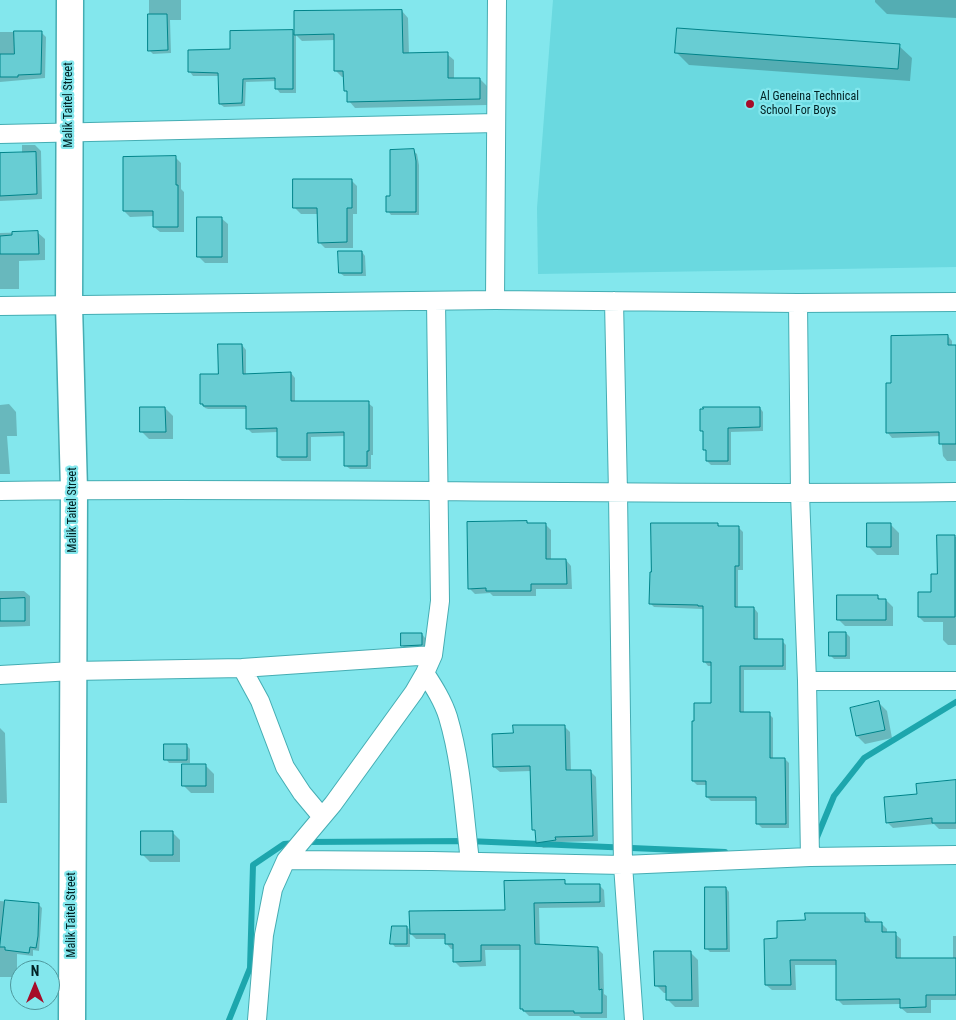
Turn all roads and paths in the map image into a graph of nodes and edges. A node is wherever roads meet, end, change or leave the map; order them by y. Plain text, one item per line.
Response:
1 (70, 0) edge
2 (497, 0) edge
3 (496, 123) junction
4 (69, 133) junction
5 (0, 134) edge
6 (495, 300) junction
7 (436, 301) junction
8 (614, 301) junction
9 (956, 302) edge
10 (798, 303) junction
11 (70, 305) junction
12 (0, 306) edge
13 (74, 490) junction
14 (438, 490) junction
15 (0, 491) edge
16 (956, 492) edge
17 (618, 493) junction
18 (800, 494) junction
19 (433, 655) junction
20 (242, 668) junction
21 (72, 670) junction
22 (426, 673) junction
23 (0, 675) edge
24 (807, 680) junction
25 (956, 680) edge
26 (322, 817) junction
27 (956, 855) edge
28 (810, 857) junction
29 (286, 860) junction
30 (470, 861) junction
31 (623, 865) junction
32 (72, 1020) edge
33 (257, 1020) edge
34 (634, 1020) edge

1 - 4 main road, Malik Taitel Street
2 - 3 street
3 - 4 street
3 - 6 street
4 - 5 street
4 - 11 main road, Malik Taitel Street
6 - 7 street
6 - 8 street
7 - 11 street
7 - 14 street
8 - 10 street
8 - 17 street
9 - 10 street
10 - 18 street
11 - 12 street
11 - 13 main road, Malik Taitel Street
13 - 14 street
13 - 15 street
13 - 21 main road, Malik Taitel Street
14 - 17 street
14 - 19 street
16 - 18 street
17 - 18 street
17 - 31 street
18 - 24 street
19 - 20 street
19 - 22 street
20 - 21 street
20 - 26 street
21 - 23 street
21 - 32 main road, Malik Taitel Street
22 - 26 street
22 - 30 street
24 - 25 street
24 - 28 street
26 - 29 street
27 - 28 street
28 - 31 street
29 - 30 street
29 - 33 street
30 - 31 street
31 - 34 street

